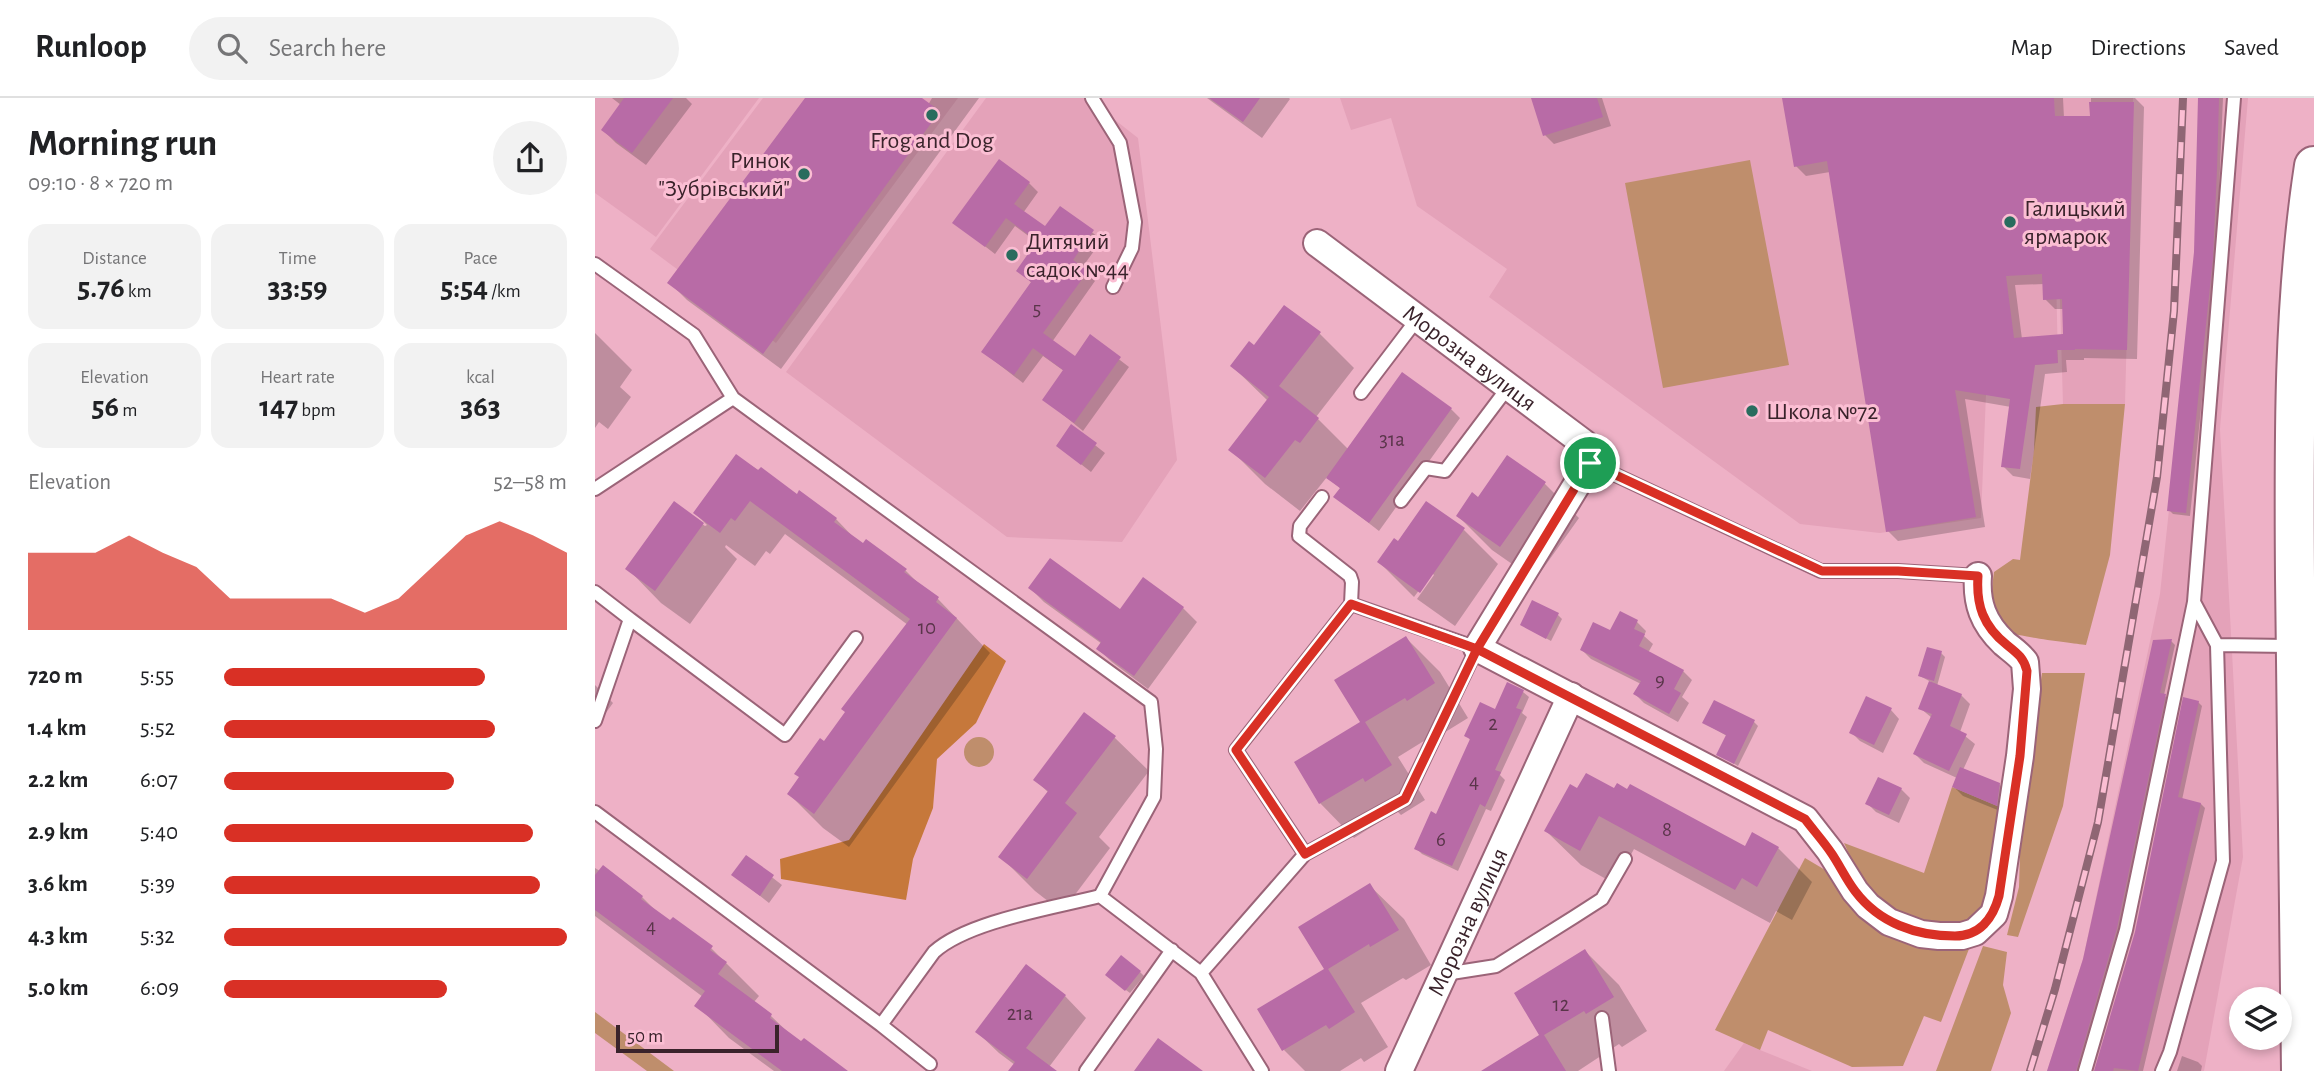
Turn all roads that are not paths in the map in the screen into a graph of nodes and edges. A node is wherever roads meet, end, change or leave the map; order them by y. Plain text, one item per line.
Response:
1 (1092, 98) edge
2 (2234, 98) edge
3 (2314, 166) edge
4 (1317, 243) dead end
5 (595, 264) edge
6 (1113, 287) dead end
7 (1418, 318) junction
8 (1509, 386) junction
9 (1361, 393) dead end
10 (733, 398) junction
11 (1590, 463) junction
12 (595, 489) edge
13 (1322, 497) dead end
14 (1401, 501) dead end
15 (1978, 576) joint
16 (2304, 580) edge
17 (595, 592) edge
18 (2195, 602) junction
19 (1351, 604) junction
20 (630, 619) junction
21 (856, 638) dead end
22 (2217, 645) junction
23 (2294, 646) junction
24 (1477, 649) junction
25 (1571, 696) junction
26 (595, 720) edge
27 (595, 812) edge
28 (1305, 854) junction
29 (1625, 859) dead end
30 (1100, 896) junction
31 (1172, 950) junction
32 (1201, 973) junction
33 (1445, 974) junction
34 (2307, 991) edge
35 (1602, 1018) dead end
36 (881, 1025) junction
37 (930, 1064) dead end
38 (1086, 1071) edge
39 (1262, 1071) edge
40 (1399, 1071) edge
41 (1609, 1071) edge
42 (2085, 1071) edge
43 (2162, 1071) edge
44 (2301, 1071) edge

1 - 6 lane
2 - 18 lane
3 - 16 main road
4 - 7 street, Морозна вулиця
5 - 10 lane
7 - 8 street, Морозна вулиця
7 - 9 lane
8 - 11 street, Морозна вулиця
8 - 14 lane
10 - 12 lane
10 - 30 lane
11 - 15 lane
11 - 24 street
13 - 19 lane
15 - 25 street
16 - 23 main road
17 - 20 lane
18 - 22 lane
18 - 42 lane
19 - 24 lane
19 - 28 lane
20 - 21 lane
20 - 26 lane
22 - 23 lane
22 - 43 lane
23 - 34 main road
24 - 25 street
24 - 28 lane
25 - 33 street, Морозна вулиця
27 - 36 lane
28 - 32 lane
29 - 33 lane
30 - 31 lane
30 - 36 lane
31 - 32 lane
31 - 38 lane
32 - 39 lane
33 - 40 street, Морозна вулиця
34 - 44 main road
35 - 41 lane
36 - 37 lane

